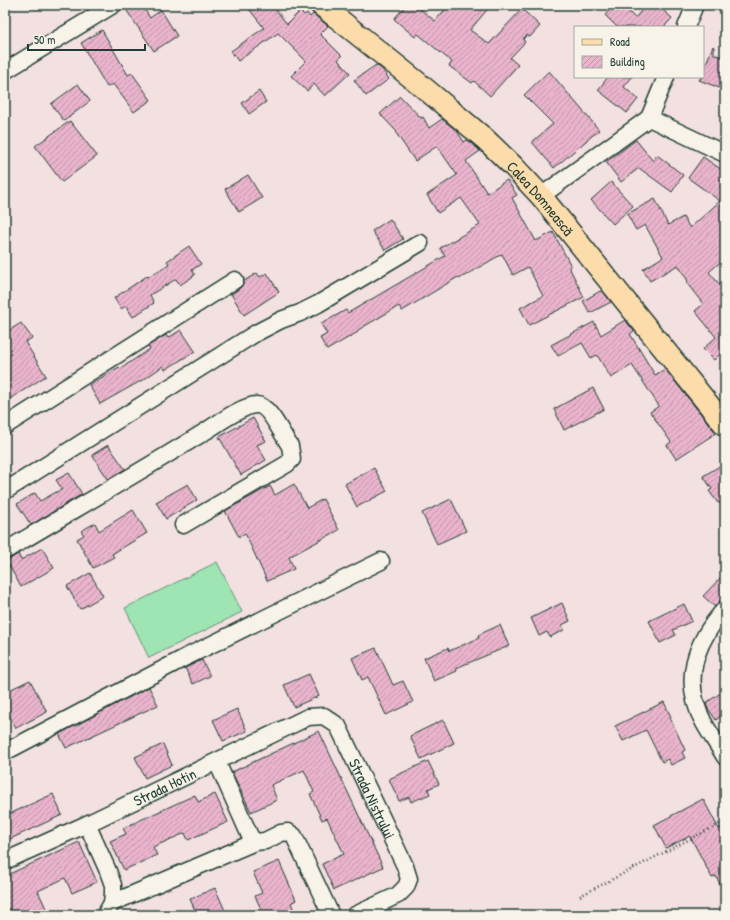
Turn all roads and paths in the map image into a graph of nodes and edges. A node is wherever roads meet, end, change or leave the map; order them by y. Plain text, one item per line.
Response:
1 (114, 5) edge
2 (321, 5) edge
3 (339, 5) edge
4 (695, 5) edge
5 (686, 26) edge
6 (5, 72) edge
7 (666, 78) edge
8 (649, 118) junction
9 (725, 154) edge
10 (547, 193) junction
11 (420, 243) dead end
12 (235, 280) dead end
13 (725, 407) edge
14 (725, 425) edge
15 (5, 426) edge
16 (5, 491) edge
17 (183, 525) dead end
18 (5, 551) edge
19 (381, 561) dead end
20 (725, 609) edge
21 (324, 716) joint
22 (5, 752) edge
23 (725, 757) edge
24 (217, 762) junction
25 (725, 821) edge
26 (88, 824) junction
27 (255, 842) junction
28 (5, 861) edge
29 (580, 896) dead end
30 (109, 909) edge
31 (330, 915) edge
32 (355, 915) edge

1 - 6 street
2 - 10 main road, Calea Domnească
3 - 10 main road, Calea Domnească
4 - 5 street
7 - 8 street
8 - 9 street
8 - 10 street
10 - 13 main road, Calea Domnească
10 - 14 main road, Calea Domnească
11 - 16 street
12 - 15 street
17 - 18 street
19 - 22 street
20 - 23 street
21 - 24 street, Strada Hotin
21 - 32 street, Strada Nistrului
24 - 26 street, Strada Hotin
24 - 27 street
25 - 29 path
26 - 28 street, Strada Hotin
26 - 30 street
27 - 30 street
27 - 31 street

